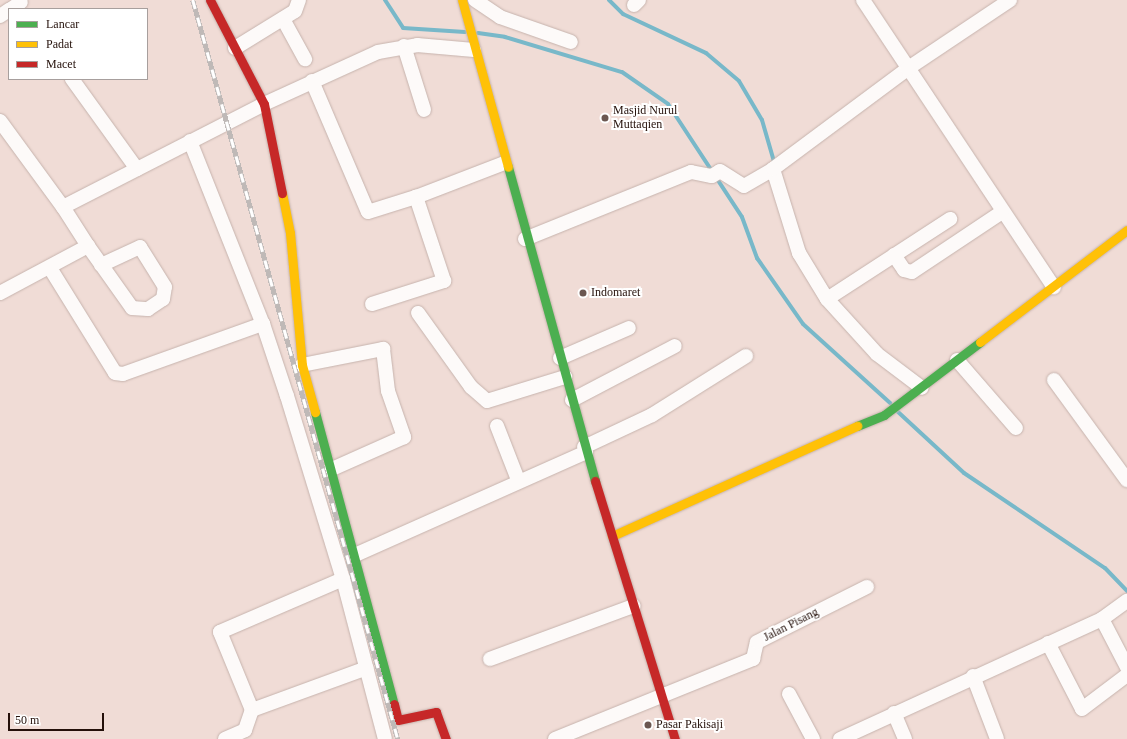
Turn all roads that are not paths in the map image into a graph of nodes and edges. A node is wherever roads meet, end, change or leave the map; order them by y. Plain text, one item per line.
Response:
1 (210, 0) edge
2 (299, 0) edge
3 (462, 0) edge
4 (475, 0) edge
5 (863, 0) edge
6 (1010, 0) edge
7 (283, 19) junction
8 (571, 42) dead end
9 (473, 45) junction
10 (404, 46) junction
11 (235, 48) junction
12 (305, 60) dead end
13 (907, 69) junction
14 (73, 80) edge
15 (312, 81) junction
16 (264, 104) junction
17 (424, 110) dead end
18 (0, 121) edge
19 (190, 141) junction
20 (504, 163) junction
21 (776, 167) junction
22 (137, 169) junction
23 (416, 197) junction
24 (63, 207) junction
25 (1002, 212) junction
26 (950, 219) dead end
27 (1127, 230) edge
28 (525, 239) junction
29 (88, 246) junction
30 (894, 255) junction
31 (101, 265) junction
32 (50, 268) junction
33 (1054, 288) junction
34 (0, 293) edge
35 (827, 299) junction
36 (372, 304) dead end
37 (418, 313) dead end
38 (263, 324) junction
39 (629, 328) dead end
40 (675, 346) dead end
41 (746, 356) dead end
42 (560, 358) junction
43 (957, 360) junction
44 (302, 364) junction
45 (565, 377) junction
46 (1054, 380) dead end
47 (921, 388) junction
48 (572, 400) junction
49 (497, 426) dead end
50 (1016, 428) dead end
51 (585, 450) junction
52 (330, 470) junction
53 (518, 480) junction
54 (1127, 480) edge
55 (612, 536) junction
56 (355, 555) junction
57 (343, 579) junction
58 (867, 587) dead end
59 (1123, 603) edge
60 (633, 606) junction
61 (1102, 619) junction
62 (1048, 643) junction
63 (490, 659) dead end
64 (1127, 666) edge
65 (367, 668) junction
66 (1127, 675) edge
67 (974, 676) junction
68 (789, 694) dead end
69 (661, 696) junction
70 (252, 710) junction
71 (894, 713) junction
72 (225, 739) edge
73 (385, 739) edge
74 (446, 739) edge
75 (555, 739) edge
76 (675, 739) edge
77 (813, 739) edge
78 (840, 739) edge
79 (905, 739) edge
80 (997, 739) edge

1 - 11 main road
2 - 7 street
3 - 9 main road
4 - 8 street
5 - 13 street
6 - 13 street
7 - 11 street
7 - 12 street
9 - 10 street
9 - 20 main road
10 - 15 street
10 - 17 street
11 - 16 main road
13 - 21 street
13 - 25 street
14 - 22 street
15 - 16 street
15 - 23 street
16 - 19 street
16 - 44 main road
18 - 24 street
19 - 22 street
19 - 38 street
20 - 23 street
20 - 28 main road
21 - 28 street
21 - 35 street
22 - 24 street
23 - 36 street
24 - 29 street
25 - 30 street
25 - 33 street
26 - 30 street
27 - 33 main road
28 - 42 main road
29 - 31 street
29 - 32 street
30 - 35 street
31 - 31 street
32 - 34 street
32 - 38 street
33 - 43 main road
35 - 47 street
37 - 45 street
38 - 57 street
39 - 42 street
40 - 48 street
41 - 51 street
42 - 45 main road
43 - 47 main road
43 - 50 street
44 - 52 main road
44 - 52 street
45 - 48 main road
46 - 54 street
47 - 55 main road
48 - 51 main road
49 - 53 street
51 - 53 street
51 - 55 main road
52 - 56 main road
53 - 56 street
55 - 60 main road
56 - 74 main road
57 - 65 street
57 - 70 street
58 - 69 street, Jalan Pisang
59 - 61 street
60 - 63 street
60 - 69 main road
61 - 62 street
61 - 64 street
62 - 66 street
62 - 67 street
65 - 70 street
65 - 73 street
67 - 71 street
67 - 80 street
68 - 77 street
69 - 75 street
69 - 76 main road
70 - 72 street
71 - 78 street
71 - 79 street

